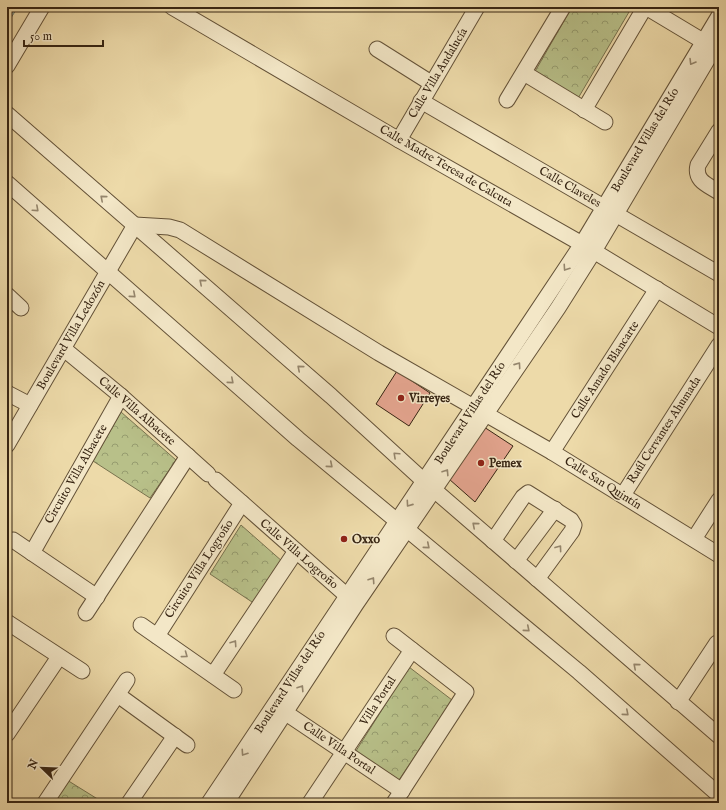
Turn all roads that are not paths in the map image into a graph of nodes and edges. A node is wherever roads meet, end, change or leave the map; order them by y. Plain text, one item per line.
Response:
1 (42, 7) edge
2 (172, 7) edge
3 (477, 7) edge
4 (563, 7) edge
5 (645, 7) edge
6 (719, 16) edge
7 (714, 45) edge
8 (376, 49) dead end
9 (7, 66) edge
10 (524, 73) junction
11 (431, 83) junction
12 (507, 100) dead end
13 (421, 101) junction
14 (584, 110) junction
15 (7, 114) edge
16 (605, 122) dead end
17 (719, 130) edge
18 (399, 140) junction
19 (7, 183) edge
20 (719, 192) edge
21 (610, 211) junction
22 (135, 225) junction
23 (588, 247) junction
24 (107, 272) junction
25 (719, 274) edge
26 (657, 289) junction
27 (719, 327) edge
28 (719, 345) edge
29 (64, 349) junction
30 (7, 392) edge
31 (121, 396) junction
32 (30, 405) junction
33 (479, 410) junction
34 (7, 445) edge
35 (552, 452) junction
36 (188, 456) junction
37 (429, 486) junction
38 (622, 495) junction
39 (719, 500) edge
40 (242, 503) junction
41 (555, 509) junction
42 (402, 525) junction
43 (694, 539) junction
44 (12, 540) dead end
45 (493, 541) junction
46 (32, 553) junction
47 (294, 554) junction
48 (719, 555) edge
49 (516, 561) junction
50 (537, 579) junction
51 (97, 597) junction
52 (349, 604) junction
53 (86, 613) dead end
54 (7, 622) edge
55 (141, 625) dead end
56 (157, 636) junction
57 (394, 636) dead end
58 (717, 643) dead end
59 (412, 650) junction
60 (60, 657) junction
61 (82, 671) dead end
62 (213, 675) junction
63 (127, 680) dead end
64 (234, 690) dead end
65 (118, 695) junction
66 (678, 702) junction
67 (280, 709) junction
68 (7, 734) edge
69 (175, 736) junction
70 (719, 736) edge
71 (187, 745) dead end
72 (345, 752) junction
73 (719, 795) edge
74 (398, 797) edge
75 (44, 803) edge
76 (129, 803) edge
77 (209, 803) edge
78 (226, 803) edge
79 (310, 803) edge

1 - 9 street
2 - 18 street, Calle Madre Teresa de Calcuta
3 - 11 street, Calle Villa Andalucía
4 - 10 street
5 - 7 street
5 - 14 street
6 - 7 street, Boulevard Villas del Río
7 - 21 street, Boulevard Villas del Río
8 - 11 street
10 - 12 street
10 - 14 street
11 - 13 street, Calle Villa Andalucía
13 - 18 street, Calle Villa Andalucía
13 - 21 street, Calle Claveles
14 - 16 street
22 -> 15 street
17 - 20 street
18 - 23 street, Calle Madre Teresa de Calcuta
19 -> 24 street
21 - 23 street, Boulevard Villas del Río
21 - 25 street, Calle Claveles
22 - 24 street, Boulevard Villa Ledozón
22 - 33 street, Calle San Quintín
37 -> 22 street
23 - 26 street, Calle Madre Teresa de Calcuta
23 - 33 street, Boulevard Villas del Río
24 - 29 street, Boulevard Villa Ledozón
24 -> 42 street
26 - 27 street, Calle Madre Teresa de Calcuta
26 - 35 street, Calle Amado Blancarte
28 - 38 street, Raúl Cervantes Ahumada
29 - 31 street, Calle Villa Albacete
29 - 32 street, Boulevard Villa Ledozón
30 - 32 street
31 - 36 street, Calle Villa Albacete
31 - 46 street, Circuito Villa Albacete
32 - 34 street, Boulevard Villa Ledozón
33 - 35 street, Calle San Quintín
33 - 37 street, Boulevard Villas del Río
35 - 38 street, Calle San Quintín
36 - 40 street, Calle Villa Albacete
36 - 51 street
37 - 42 street, Boulevard Villas del Río
45 -> 37 street
38 - 43 street, Calle San Quintín
39 - 43 street
40 - 47 street, Calle Villa Logroño
40 - 56 street, Circuito Villa Logroño
41 - 45 street
41 - 49 street
50 -> 41 street
42 - 52 street, Boulevard Villas del Río
42 -> 73 street
43 - 48 street, Calle San Quintín
44 - 46 street
45 - 49 street
46 - 51 street
47 - 52 street
62 -> 47 street
49 - 50 street
66 -> 50 street
51 - 53 street
52 - 67 street, Boulevard Villas del Río
54 - 60 street
55 - 56 street
56 -> 62 street
57 - 59 street
58 - 66 street
59 - 72 street, Villa Portal
59 - 74 street
60 - 61 street
60 - 68 street
62 - 64 street
63 - 65 street
65 - 69 street
65 - 75 street
66 - 70 street
67 - 72 street, Calle Villa Portal
67 -> 77 street, Boulevard Villas del Río
67 - 78 street, Boulevard Villas del Río
69 - 71 street
69 - 76 street
72 - 74 street, Calle Villa Portal
72 - 79 street, Villa Portal

